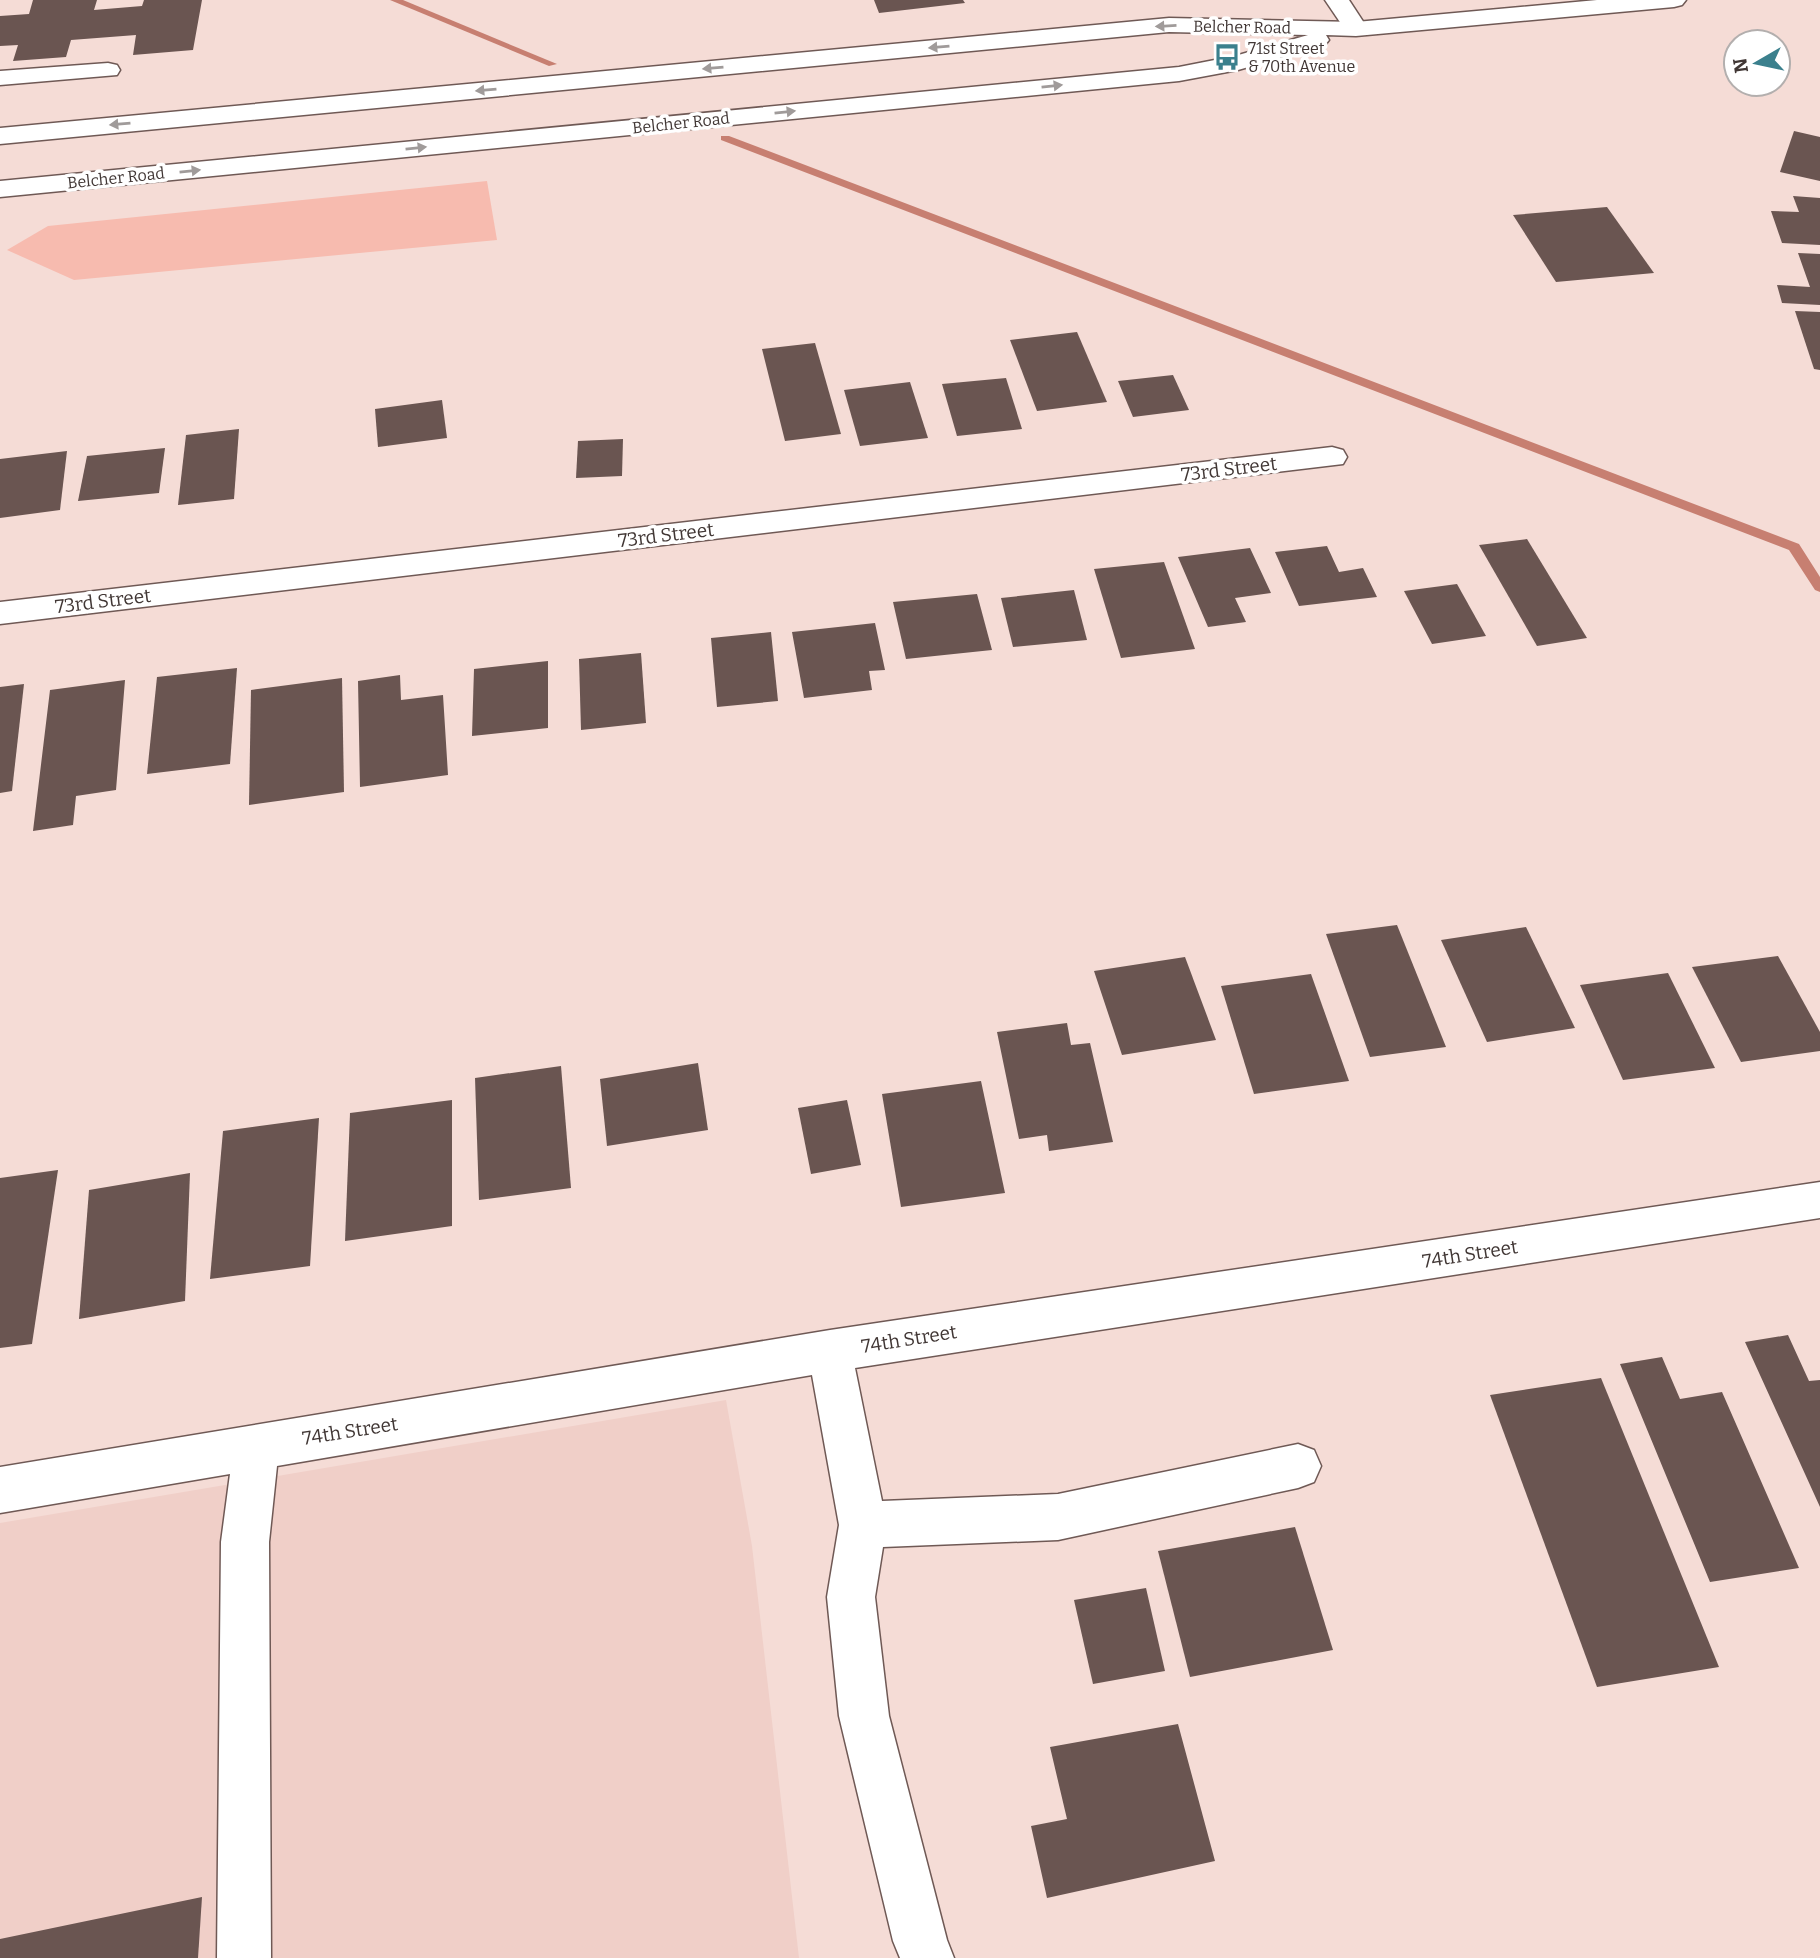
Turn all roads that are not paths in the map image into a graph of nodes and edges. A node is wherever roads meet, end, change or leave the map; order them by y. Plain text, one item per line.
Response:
1 (1337, 0) edge
2 (1674, 0) edge
3 (1356, 29) junction
4 (108, 70) dead end
5 (0, 78) edge
6 (0, 136) edge
7 (0, 189) edge
8 (1332, 457) dead end
9 (0, 614) edge
10 (1820, 1200) edge
11 (830, 1351) junction
12 (256, 1447) junction
13 (1298, 1466) dead end
14 (0, 1490) edge
15 (863, 1525) junction
16 (244, 1958) edge
17 (927, 1958) edge

1 - 3 main road
2 - 3 main road, Belcher Road
3 -> 6 main road, Belcher Road
7 -> 3 main road, Belcher Road
4 - 5 main road
8 - 9 main road, 73rd Street
10 - 11 main road, 74th Street
11 - 12 main road, 74th Street
11 - 15 main road
12 - 14 main road, 74th Street
12 - 16 main road
13 - 15 main road
15 - 17 main road

